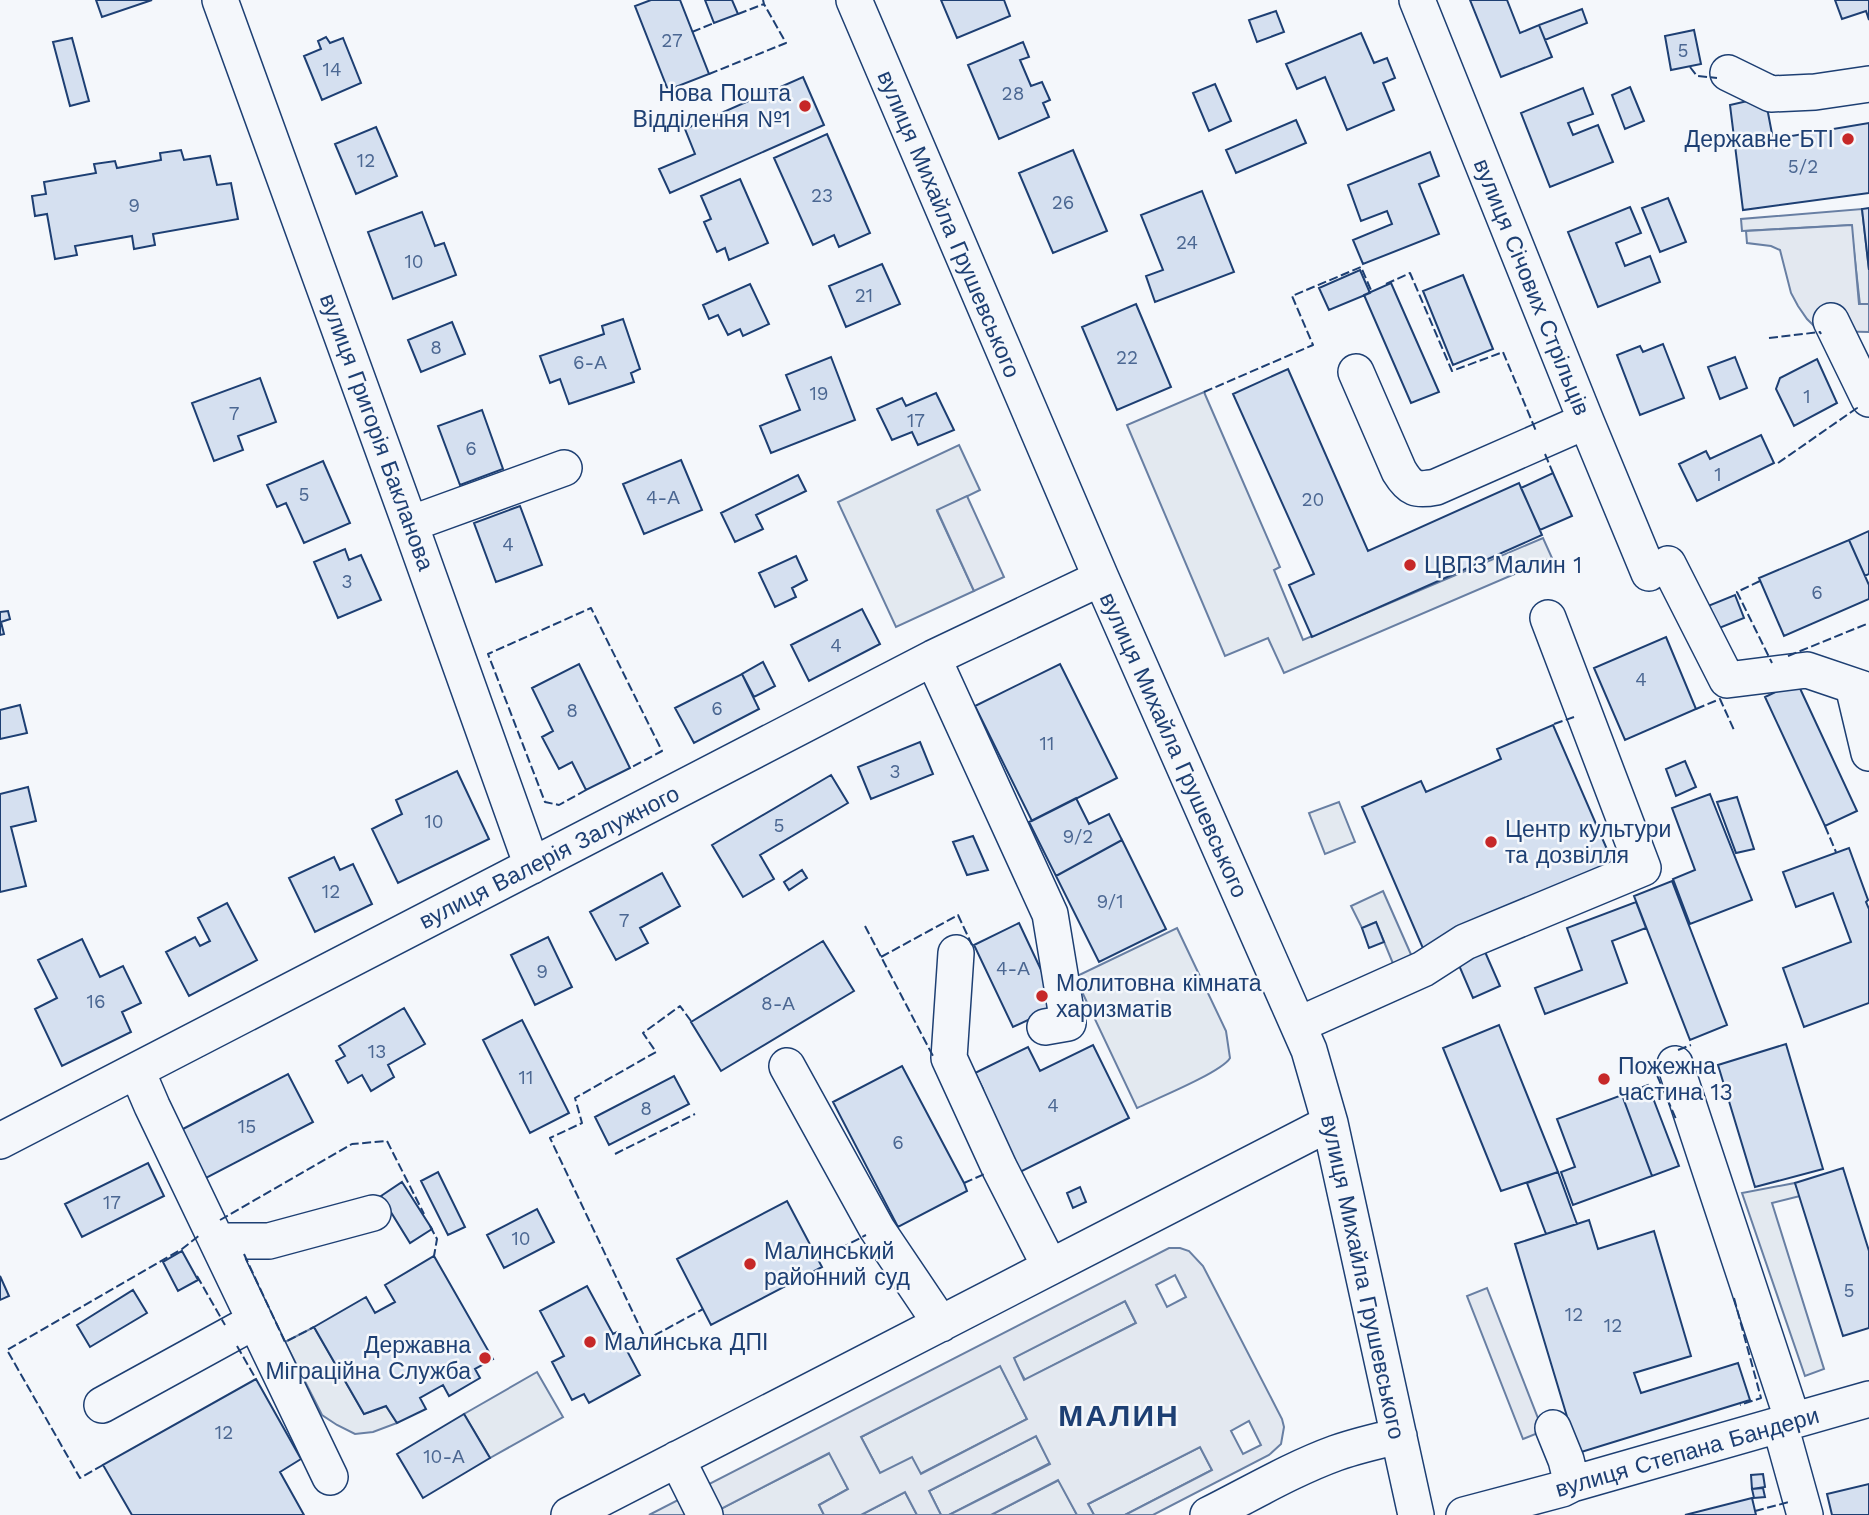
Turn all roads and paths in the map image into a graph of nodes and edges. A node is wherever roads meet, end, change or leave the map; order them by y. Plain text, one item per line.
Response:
1 (219, 0) edge
2 (854, 0) edge
3 (1417, 0) edge
4 (1728, 73) dead end
5 (1869, 84) edge
6 (1831, 321) dead end
7 (1356, 372) dead end
8 (1869, 399) edge
9 (1586, 421) junction
10 (564, 468) dead end
11 (411, 524) junction
12 (1101, 578) junction
13 (1548, 618) dead end
14 (933, 658) junction
15 (1861, 689) edge
16 (1869, 753) edge
17 (532, 866) junction
18 (956, 953) dead end
19 (1298, 1026) junction
20 (1045, 1027) dead end
21 (1675, 1064) dead end
22 (787, 1066) dead end
23 (137, 1071) junction
24 (1330, 1123) junction
25 (0, 1141) edge
26 (373, 1213) dead end
27 (217, 1241) junction
28 (1051, 1267) junction
29 (255, 1321) junction
30 (941, 1324) junction
31 (1869, 1399) edge
32 (102, 1405) dead end
33 (1787, 1423) junction
34 (1553, 1428) dead end
35 (1399, 1436) junction
36 (677, 1459) junction
37 (330, 1477) dead end
38 (1572, 1484) junction
39 (569, 1515) edge
40 (705, 1515) edge
41 (1208, 1515) edge
42 (1416, 1515) edge
43 (1464, 1515) edge
44 (1805, 1515) edge

1 - 11 street, вулиця Григорія Бакланова
2 - 12 street, вулиця Михайла Грушевського
3 - 9 street, вулиця Січових Стрільців
4 - 5 street
6 - 8 street
7 - 9 street
9 - 15 street, вулиця Січових Стрільців
10 - 11 street
11 - 17 street, вулиця Григорія Бакланова
12 - 14 street, вулиця Валерія Залужного
12 - 19 street, вулиця Михайла Грушевського
13 - 19 street
14 - 17 street, вулиця Валерія Залужного
14 - 20 street
15 - 16 street
17 - 23 street, вулиця Валерія Залужного
18 - 28 street
19 - 24 street, вулиця Михайла Грушевського
21 - 33 street
22 - 30 street
23 - 25 street, вулиця Валерія Залужного
23 - 27 street
24 - 28 street
24 - 35 street, вулиця Михайла Грушевського
26 - 27 street
27 - 29 street
28 - 30 street
29 - 32 street
29 - 37 street
30 - 36 street
31 - 33 street, вулиця Степана Бандери
33 - 38 street, вулиця Степана Бандери
33 - 44 street
34 - 38 street
35 - 41 street
35 - 42 street, вулиця Михайла Грушевського
36 - 39 street
36 - 40 street
38 - 43 street, вулиця Степана Бандери

